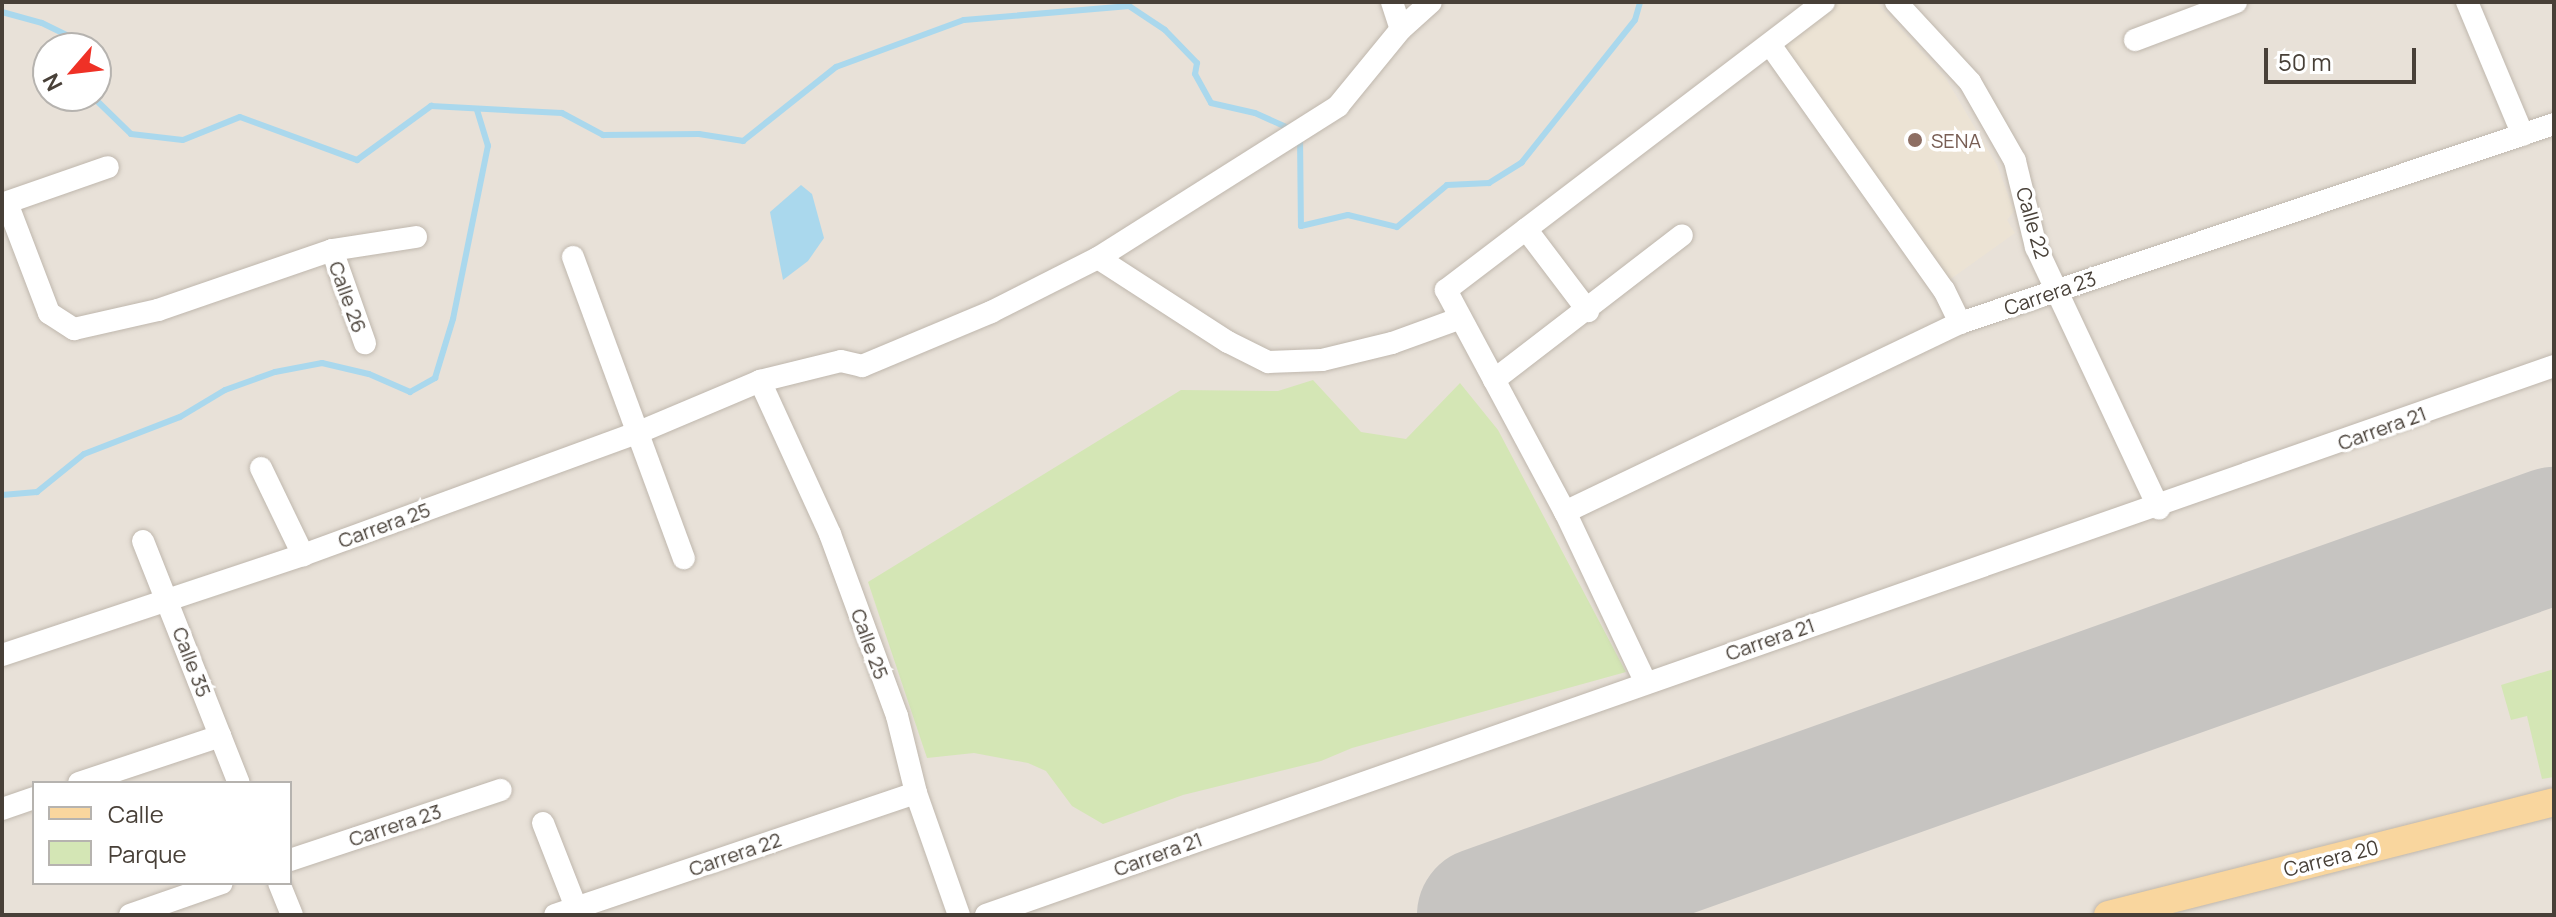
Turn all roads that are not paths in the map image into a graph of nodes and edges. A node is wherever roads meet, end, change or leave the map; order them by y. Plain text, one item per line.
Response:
1 (1392, 2) edge
2 (1431, 2) edge
3 (1824, 2) edge
4 (1896, 2) edge
5 (2236, 2) edge
6 (2467, 2) edge
7 (1401, 29) junction
8 (2135, 40) dead end
9 (1771, 46) junction
10 (2554, 124) edge
11 (2523, 135) junction
12 (108, 167) dead end
13 (5, 204) edge
14 (1526, 229) junction
15 (1682, 235) dead end
16 (416, 237) dead end
17 (332, 250) junction
18 (573, 257) dead end
19 (1098, 258) junction
20 (2056, 291) junction
21 (1588, 311) junction
22 (1461, 318) junction
23 (1960, 323) junction
24 (365, 343) dead end
25 (2554, 366) edge
26 (1494, 380) junction
27 (760, 381) junction
28 (637, 433) junction
29 (261, 468) dead end
30 (2159, 508) junction
31 (1565, 512) junction
32 (143, 541) dead end
33 (303, 555) junction
34 (684, 558) dead end
35 (170, 602) junction
36 (2, 655) edge
37 (1645, 681) junction
38 (220, 736) junction
39 (85, 781) edge
40 (238, 781) edge
41 (501, 790) dead end
42 (916, 793) junction
43 (32, 799) edge
44 (2554, 802) edge
45 (2, 809) edge
46 (543, 823) dead end
47 (292, 859) edge
48 (216, 885) edge
49 (280, 885) edge
50 (570, 913) edge
51 (130, 915) edge
52 (292, 915) edge
53 (959, 915) edge
54 (986, 915) edge
55 (2108, 915) edge

1 - 7 street
2 - 7 street, Carrera 25
3 - 9 street
4 - 20 street, Calle 22
5 - 8 street
6 - 11 street
7 - 19 street, Carrera 25
9 - 14 street
9 - 23 street
10 - 11 street, Carrera 23
11 - 20 street, Carrera 23
12 - 13 street
13 - 17 street
14 - 21 street
14 - 22 street
15 - 21 street
16 - 17 street
17 - 24 street, Calle 26
18 - 28 street
19 - 22 street
19 - 27 street, Carrera 25
20 - 23 street, Carrera 23
20 - 30 street, Calle 22
21 - 26 street
22 - 26 street
23 - 31 street, Carrera 23
25 - 30 street, Carrera 21
26 - 31 street
27 - 28 street, Carrera 25
27 - 42 street, Calle 25
28 - 33 street, Carrera 25
28 - 34 street
29 - 33 street
30 - 37 street, Carrera 21
31 - 37 street
32 - 35 street, Calle 35
33 - 35 street, Carrera 25
35 - 36 street, Carrera 25
35 - 38 street, Calle 35
37 - 54 street, Carrera 21
38 - 39 street
38 - 40 street, Calle 35
41 - 47 street, Carrera 23
42 - 50 street, Carrera 22
42 - 53 street, Calle 25
43 - 45 street
44 - 55 main road, Carrera 20
46 - 50 street
48 - 51 street
49 - 52 street

